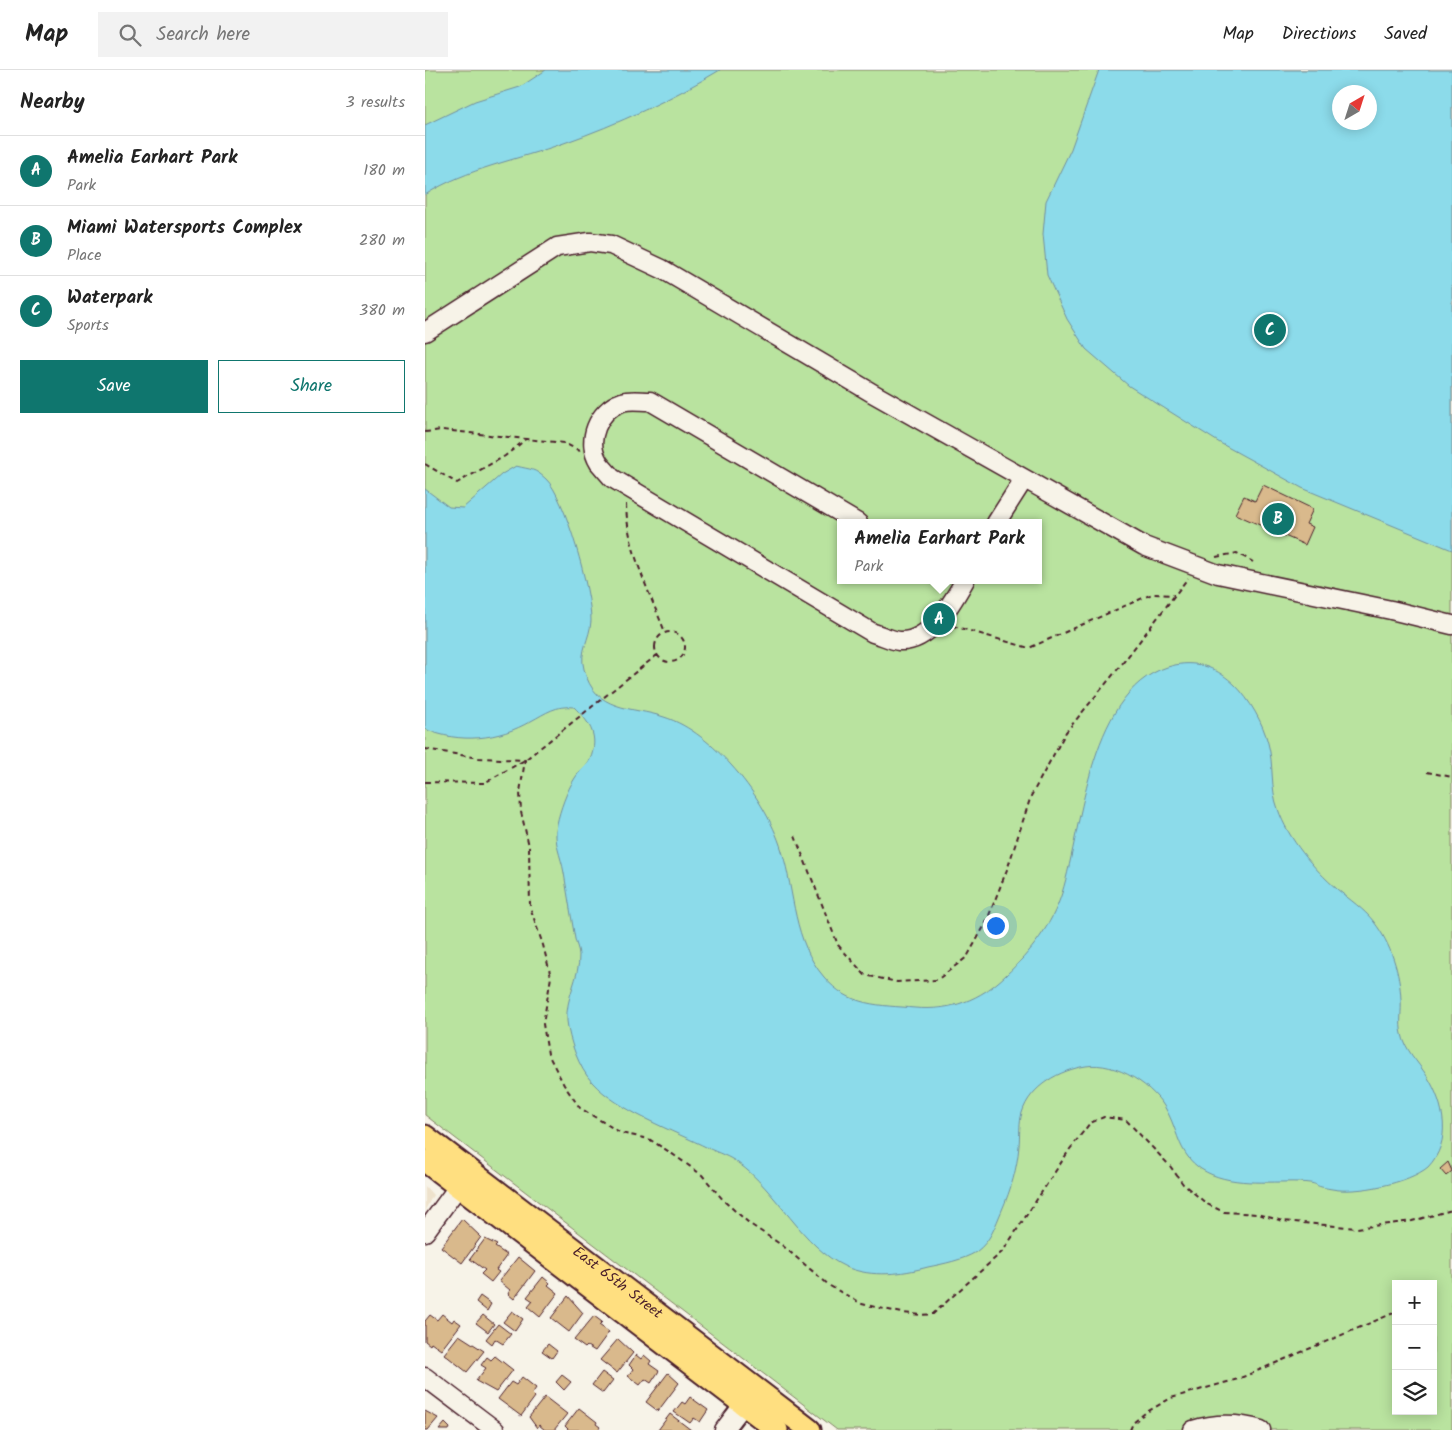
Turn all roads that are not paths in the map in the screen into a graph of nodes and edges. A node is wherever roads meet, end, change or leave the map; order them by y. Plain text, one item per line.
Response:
1 (425, 332) edge
2 (1024, 479) junction
3 (851, 519) edge
4 (999, 519) edge
5 (959, 584) edge
6 (1452, 625) edge
7 (425, 1136) edge
8 (425, 1161) edge
9 (465, 1178) junction
10 (425, 1232) edge
11 (425, 1376) edge
12 (750, 1397) junction
13 (495, 1430) edge
14 (724, 1430) edge
15 (777, 1430) edge
16 (810, 1430) edge
17 (1193, 1430) edge
18 (1261, 1430) edge

1 - 2 street
2 - 4 street
2 - 6 street
3 - 5 street
7 - 9 main road, East 65th Street
8 - 9 main road, East 65th Street
9 - 10 street
9 - 12 main road, East 65th Street
11 - 13 street
12 - 14 street
12 - 15 main road, East 65th Street
12 - 16 main road, East 65th Street
17 - 18 street

